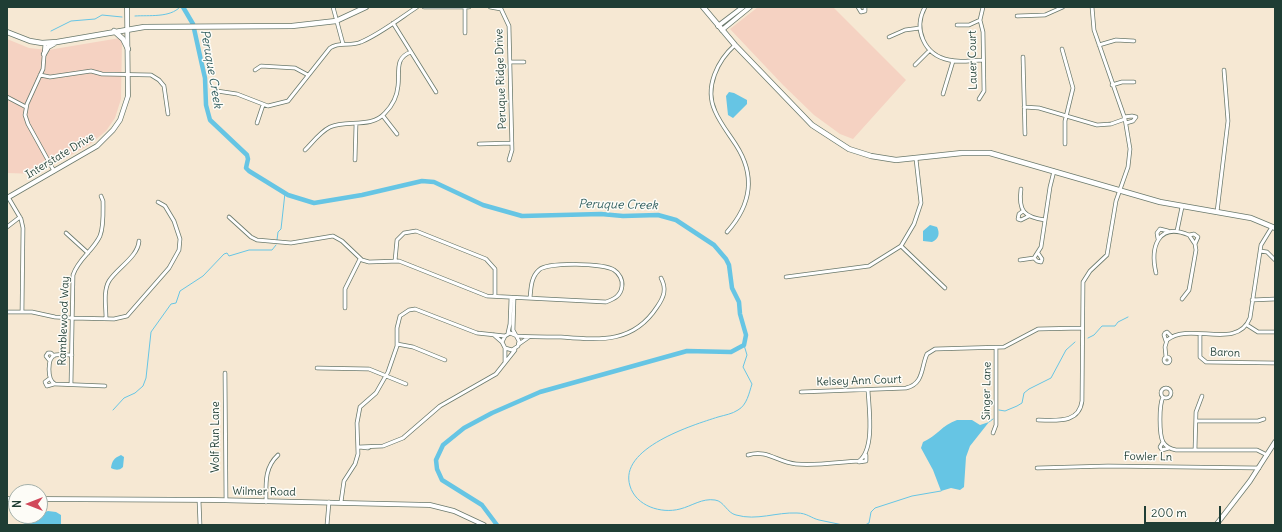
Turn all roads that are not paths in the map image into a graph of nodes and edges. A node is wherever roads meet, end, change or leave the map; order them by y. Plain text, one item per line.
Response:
1 (127, 7) edge
2 (332, 7) edge
3 (366, 7) edge
4 (417, 7) edge
5 (424, 7) edge
6 (465, 7) edge
7 (469, 7) edge
8 (490, 7) edge
9 (702, 7) edge
10 (743, 7) edge
11 (750, 7) edge
12 (858, 7) edge
13 (865, 7) edge
14 (925, 7) edge
15 (983, 7) edge
16 (1062, 7) edge
17 (1092, 7) edge
18 (1017, 16) dead end
19 (336, 20) junction
20 (980, 20) junction
21 (393, 23) junction
22 (957, 25) dead end
23 (720, 28) junction
24 (920, 28) junction
25 (128, 29) junction
26 (7, 32) edge
27 (114, 32) junction
28 (466, 33) dead end
29 (889, 37) dead end
30 (1134, 41) dead end
31 (57, 42) junction
32 (45, 43) junction
33 (343, 44) junction
34 (735, 45) junction
35 (1099, 45) junction
36 (128, 49) junction
37 (930, 50) junction
38 (1062, 50) dead end
39 (411, 52) junction
40 (44, 54) junction
41 (1023, 56) dead end
42 (983, 60) junction
43 (952, 61) junction
44 (510, 62) junction
45 (524, 62) dead end
46 (916, 65) dead end
47 (256, 70) dead end
48 (1224, 70) dead end
49 (128, 74) junction
50 (40, 75) junction
51 (308, 75) junction
52 (1134, 82) dead end
53 (1112, 85) junction
54 (217, 91) dead end
55 (436, 92) dead end
56 (943, 94) dead end
57 (7, 97) edge
58 (980, 100) dead end
59 (263, 105) junction
60 (26, 107) junction
61 (1024, 107) junction
62 (168, 114) dead end
63 (383, 116) junction
64 (1066, 116) junction
65 (1125, 120) junction
66 (257, 122) dead end
67 (356, 124) junction
68 (397, 134) dead end
69 (1025, 134) dead end
70 (512, 143) junction
71 (479, 144) dead end
72 (1065, 144) dead end
73 (305, 150) dead end
74 (916, 159) junction
75 (355, 160) dead end
76 (509, 160) dead end
77 (1054, 170) junction
78 (54, 171) junction
79 (1021, 189) dead end
80 (1119, 190) junction
81 (101, 196) dead end
82 (8, 197) edge
83 (158, 202) dead end
84 (1182, 207) junction
85 (1023, 211) junction
86 (1217, 212) junction
87 (1029, 216) junction
88 (20, 217) junction
89 (230, 217) dead end
90 (1045, 220) junction
91 (7, 227) edge
92 (1274, 228) edge
93 (1169, 231) junction
94 (1177, 231) junction
95 (727, 232) dead end
96 (66, 233) dead end
97 (1189, 235) junction
98 (1158, 239) junction
99 (139, 241) dead end
100 (1195, 244) junction
101 (901, 246) junction
102 (1260, 251) junction
103 (88, 253) junction
104 (1038, 254) junction
105 (1034, 258) junction
106 (360, 259) junction
107 (1020, 260) dead end
108 (1275, 260) edge
109 (395, 261) junction
110 (1156, 273) dead end
111 (786, 277) dead end
112 (661, 278) dead end
113 (944, 288) dead end
114 (495, 296) junction
115 (513, 298) junction
116 (530, 298) junction
117 (1182, 299) dead end
118 (1275, 299) edge
119 (1252, 300) junction
120 (345, 308) dead end
121 (7, 312) edge
122 (22, 312) junction
123 (72, 318) junction
124 (106, 318) junction
125 (1247, 325) junction
126 (1082, 328) junction
127 (1275, 332) edge
128 (494, 334) junction
129 (1200, 334) junction
130 (506, 335) junction
131 (517, 336) junction
132 (531, 336) junction
133 (1172, 336) junction
134 (1166, 341) junction
135 (502, 342) junction
136 (397, 344) junction
137 (519, 344) junction
138 (505, 348) junction
139 (996, 348) junction
140 (515, 350) junction
141 (72, 355) junction
142 (54, 356) junction
143 (1166, 357) dead end
144 (445, 360) dead end
145 (50, 361) junction
146 (505, 363) junction
147 (1275, 363) edge
148 (317, 368) dead end
149 (225, 373) dead end
150 (386, 376) junction
151 (49, 379) junction
152 (54, 384) junction
153 (71, 384) junction
154 (406, 384) dead end
155 (105, 386) dead end
156 (868, 390) junction
157 (801, 392) dead end
158 (1202, 396) dead end
159 (1164, 397) dead end
160 (1264, 419) dead end
161 (1038, 420) dead end
162 (1196, 421) junction
163 (993, 433) dead end
164 (1163, 442) junction
165 (1275, 442) edge
166 (359, 447) junction
167 (1169, 448) junction
168 (1196, 450) junction
169 (748, 455) dead end
170 (1267, 455) junction
171 (278, 456) dead end
172 (1037, 468) dead end
173 (1259, 468) junction
174 (48, 499) edge
175 (199, 500) junction
176 (226, 500) junction
177 (266, 502) junction
178 (329, 502) junction
179 (341, 502) junction
180 (200, 525) edge
181 (327, 525) edge
182 (484, 525) edge
183 (1216, 525) edge

1 - 25 street, Interstate Drive
2 - 19 street
3 - 19 main road
4 - 21 street
5 - 6 street
6 - 7 street
6 - 28 street
8 - 44 street, Peruque Ridge Drive
9 - 23 main road
10 - 23 street
11 - 23 street
12 - 13 street
14 - 24 street
15 - 20 street
16 - 18 street
17 - 35 street
19 - 25 main road
19 - 33 street
20 - 22 street
20 - 42 street, Lauer Court
21 - 33 street
21 - 39 street
23 - 34 main road
24 - 29 street
24 - 37 street
25 - 27 main road
25 - 36 street, Interstate Drive
26 - 32 main road
27 - 31 main road
27 - 36 main road
30 - 35 street
31 - 32 main road
31 - 40 main road
32 - 40 street
33 - 51 street
34 - 74 main road
34 - 95 street
35 - 53 street
36 - 49 street, Interstate Drive
37 - 43 street
37 - 46 street
38 - 64 street
39 - 55 street
39 - 63 street
40 - 50 street
41 - 61 street
42 - 43 street
42 - 58 street, Lauer Court
43 - 56 street
44 - 45 street
44 - 70 street, Peruque Ridge Drive
47 - 51 street
48 - 86 street
49 - 50 street
49 - 62 street
49 - 78 street, Interstate Drive
50 - 60 street
51 - 59 street
52 - 53 street
53 - 65 street
54 - 59 street
57 - 60 street
59 - 66 street
60 - 78 street
61 - 64 street
61 - 69 street
63 - 67 street
63 - 68 street
64 - 65 street
64 - 72 street
65 - 80 street
67 - 73 street
67 - 75 street
70 - 71 street
70 - 76 street, Peruque Ridge Drive
74 - 77 main road
74 - 101 street
77 - 80 main road
77 - 90 street
78 - 82 street, Interstate Drive
79 - 85 street
80 - 84 main road
80 - 126 street
81 - 103 street, Ramblewood Way
82 - 88 street
83 - 124 street
84 - 86 main road
84 - 94 street
85 - 87 street
85 - 87 street
86 - 92 main road
87 - 90 street
88 - 91 street
88 - 122 street
89 - 106 street
90 - 104 street
92 - 102 street
93 - 94 street
93 - 98 street
93 - 98 street
94 - 97 street
96 - 103 street
97 - 100 street
97 - 100 street
98 - 110 street
99 - 124 street
100 - 117 street
101 - 111 street
101 - 113 street
102 - 108 street
102 - 119 street
103 - 123 street, Ramblewood Way
104 - 105 street
104 - 105 street
105 - 107 street
106 - 109 street
106 - 120 street
109 - 114 street
109 - 114 street
112 - 132 street
114 - 115 street
115 - 116 street
115 - 130 street
115 - 131 street
116 - 116 street
118 - 119 street
119 - 125 street
121 - 122 street
122 - 123 street
123 - 124 street
123 - 141 street, Ramblewood Way
125 - 127 street
125 - 129 street
126 - 139 street, Kelsey Ann Court
126 - 161 street
128 - 130 street
128 - 135 street
128 - 136 street
129 - 133 street
129 - 147 street, Baron
130 - 131 street
130 - 135 street
131 - 132 street
131 - 137 street
132 - 137 street
133 - 134 street
133 - 134 street
134 - 143 street
135 - 138 street
136 - 144 street
136 - 150 street
137 - 140 street
138 - 140 street
138 - 146 street
139 - 156 street, Kelsey Ann Court
139 - 163 street, Singer Lane
140 - 146 street
141 - 142 street
141 - 153 street, Ramblewood Way
142 - 145 street
142 - 145 street
145 - 151 street
146 - 166 street
148 - 150 street
149 - 176 street, Wolf Run Lane
150 - 154 street
150 - 166 street
151 - 152 street
151 - 152 street
152 - 153 street
153 - 155 street
156 - 157 street, Kelsey Ann Court
156 - 169 street
158 - 162 street
159 - 164 street
160 - 162 street
162 - 168 street
164 - 167 street
164 - 167 street
165 - 170 street
166 - 179 street
167 - 168 street
168 - 170 street
170 - 173 street
171 - 177 street
172 - 173 street, Fowler Ln
173 - 183 street
174 - 175 street, Wilmer Road
175 - 176 street, Wilmer Road
175 - 180 street
176 - 177 street, Wilmer Road
177 - 178 street, Wilmer Road
178 - 179 street, Wilmer Road
178 - 181 street
179 - 182 street, Wilmer Road

